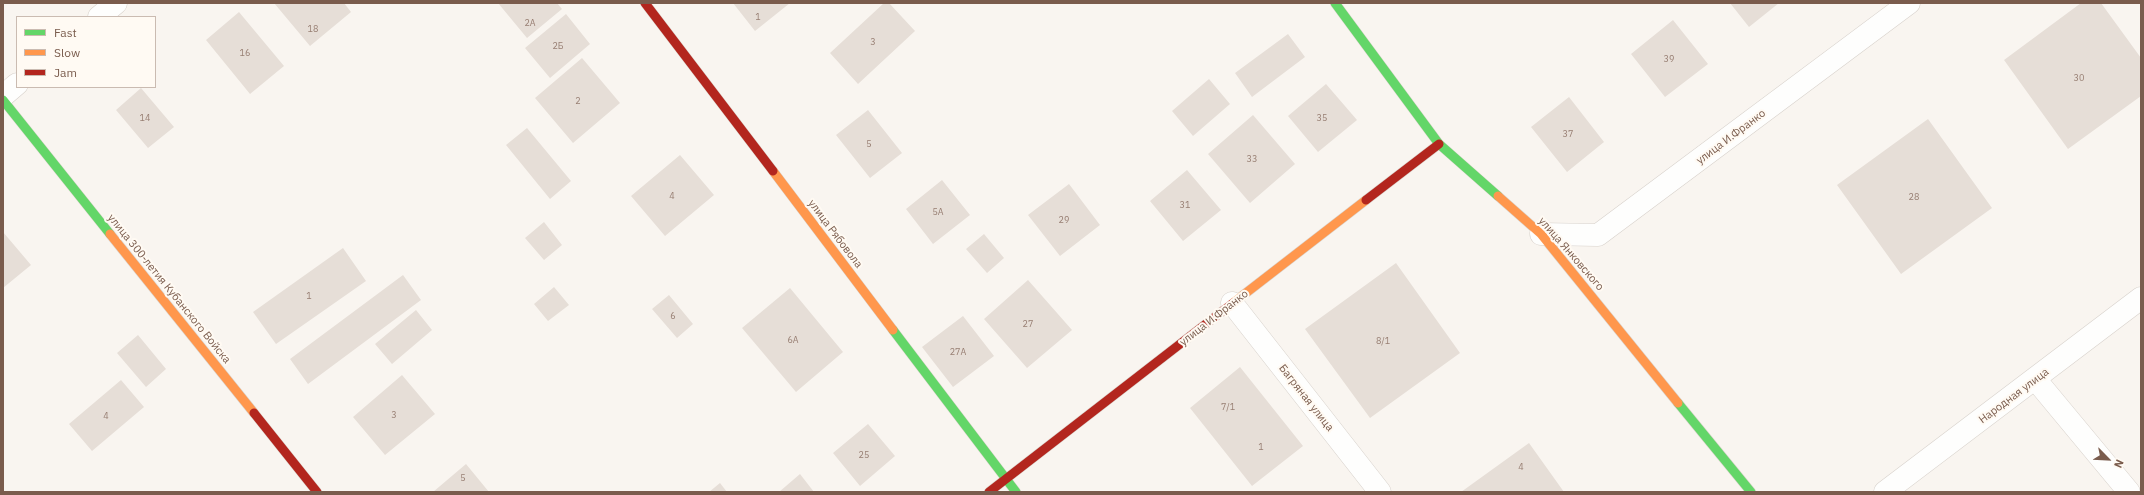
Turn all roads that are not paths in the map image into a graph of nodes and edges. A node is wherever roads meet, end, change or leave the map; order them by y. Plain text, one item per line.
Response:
1 (116, 3) edge
2 (645, 3) edge
3 (1335, 3) edge
4 (1909, 3) edge
5 (100, 16) edge
6 (16, 85) edge
7 (3, 96) edge
8 (3, 100) edge
9 (1439, 144) junction
10 (1541, 234) junction
11 (2141, 298) edge
12 (1232, 303) junction
13 (2036, 380) junction
14 (1005, 479) junction
15 (317, 492) edge
16 (989, 492) edge
17 (1016, 492) edge
18 (1380, 492) edge
19 (1751, 492) edge
20 (1885, 492) edge
21 (2129, 492) edge

1 - 5 street
2 - 14 street, улица Рябовола
3 - 9 street, улица Янковского
4 - 10 street, улица И.Франко
6 - 7 street
8 - 15 street, улица 300-летия Кубанского Войска
9 - 10 street, улица Янковского
9 - 12 street, улица И.Франко
10 - 19 street, улица Янковского
11 - 13 street, Народная улица
12 - 14 street, улица И.Франко
12 - 18 street, Багряная улица
13 - 20 street, Народная улица
13 - 21 street
14 - 16 street, улица И.Франко
14 - 17 street, улица Рябовола

